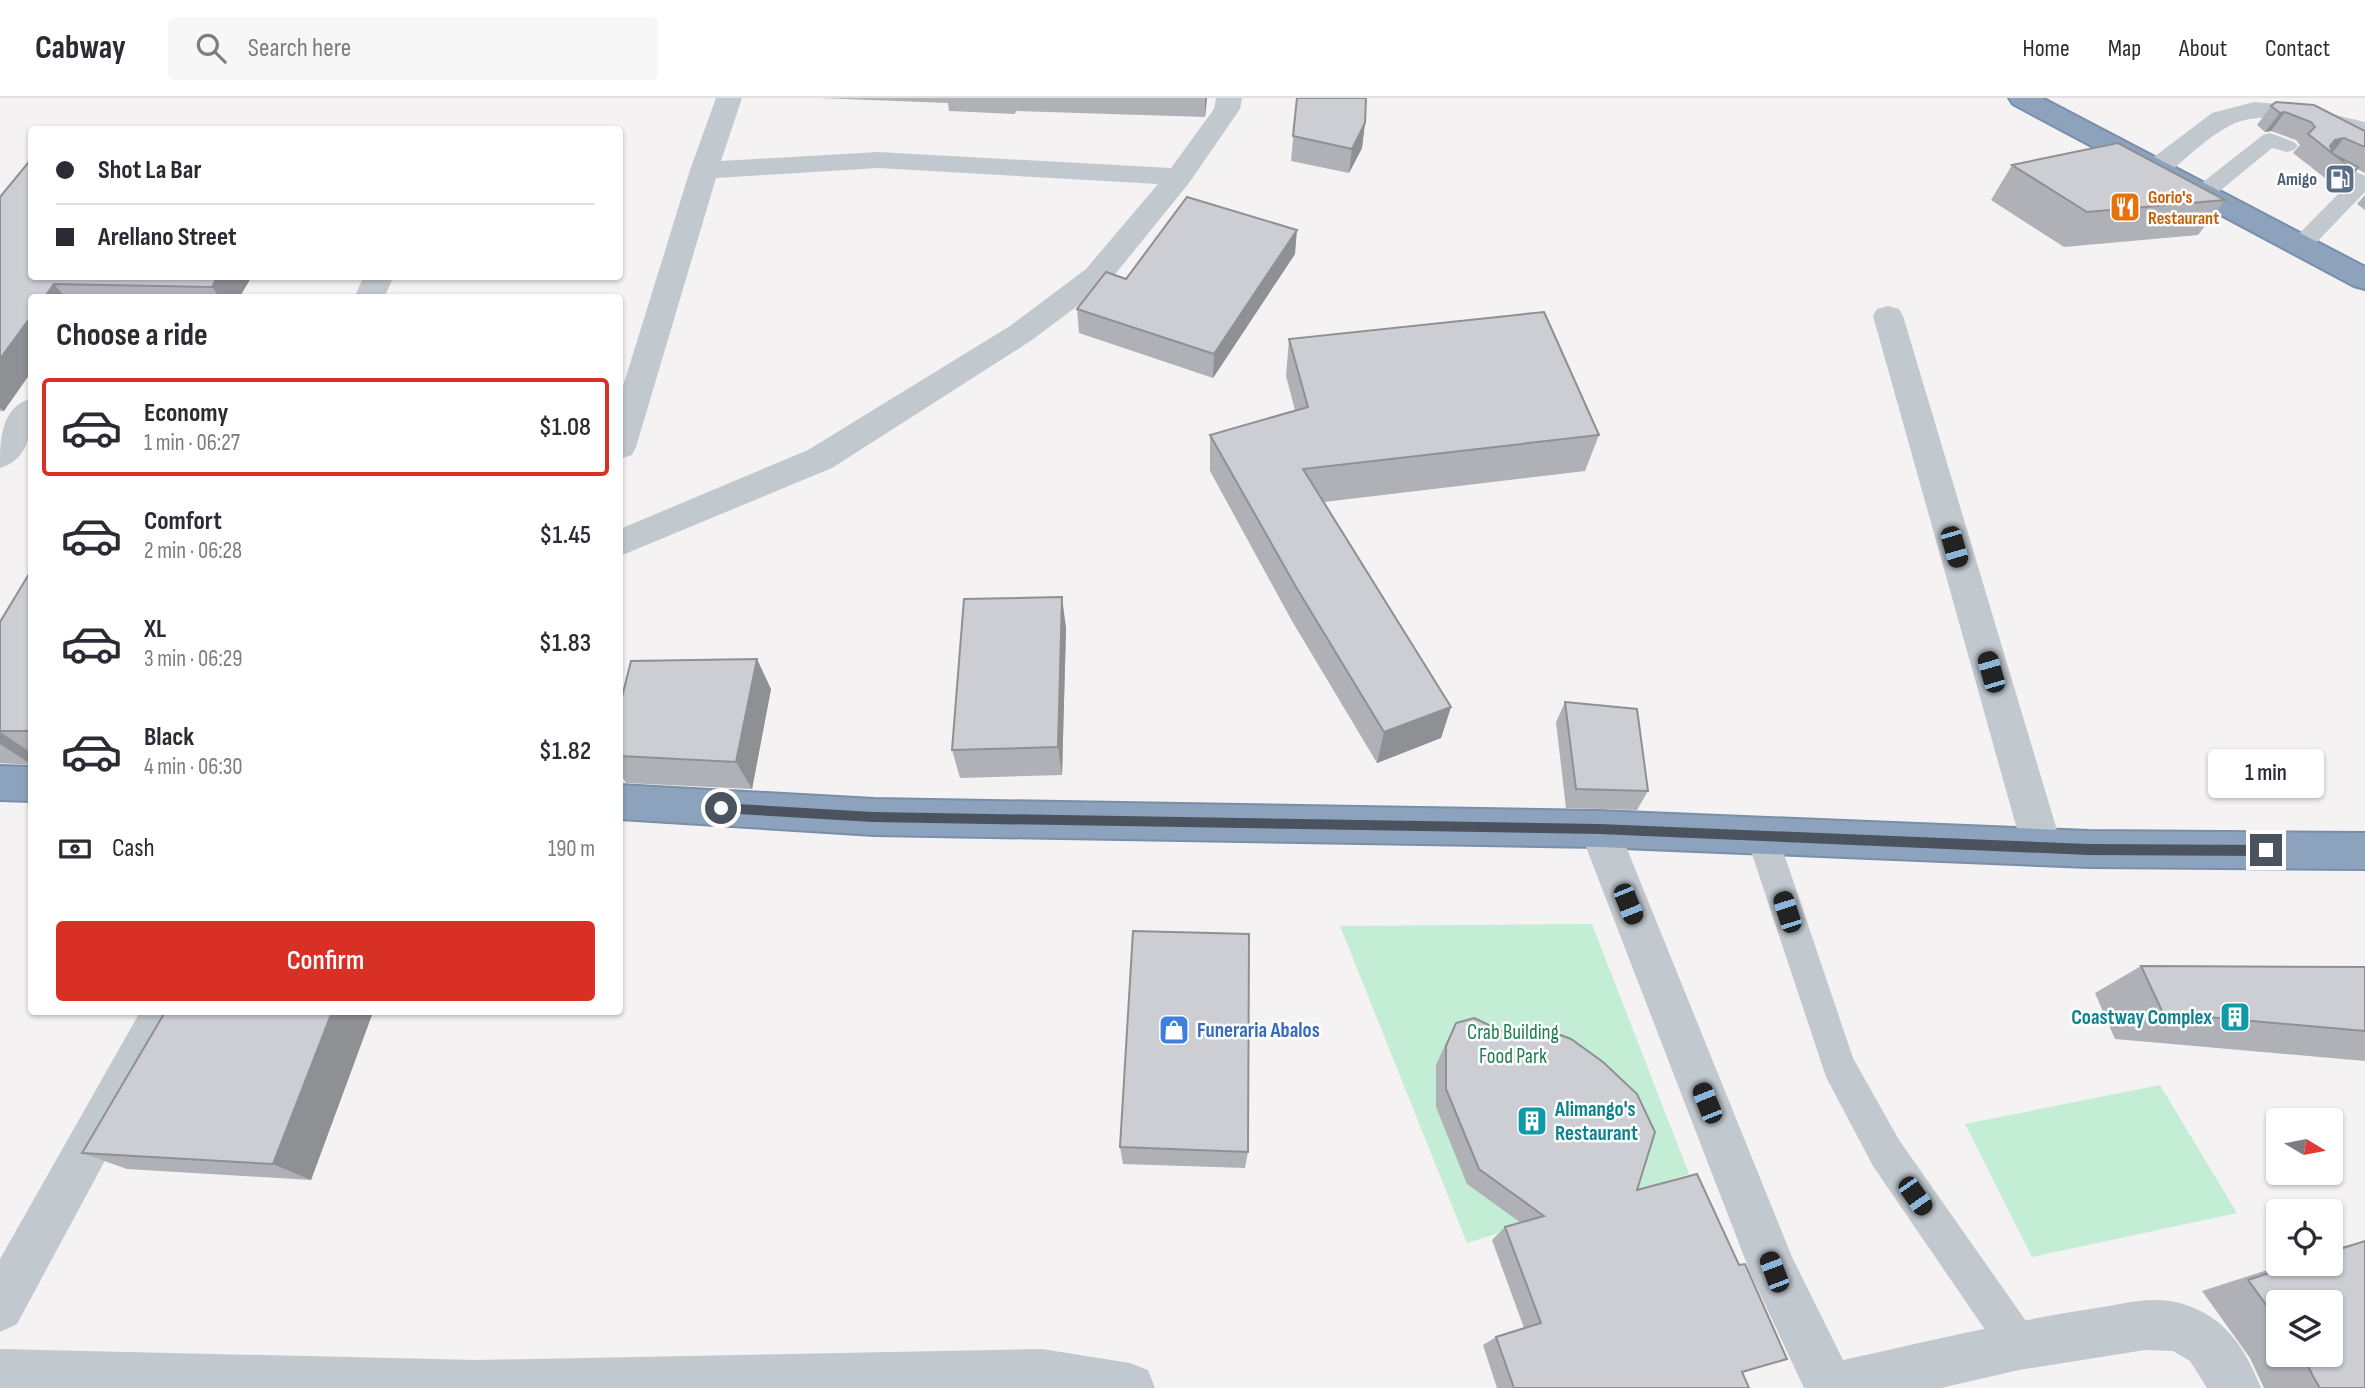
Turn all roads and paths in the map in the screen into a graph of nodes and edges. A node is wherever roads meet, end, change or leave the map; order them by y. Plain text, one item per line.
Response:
1 (729, 98) edge
2 (1229, 98) edge
3 (2022, 98) edge
4 (2365, 130) edge
5 (2287, 146) dead end
6 (2328, 166) edge
7 (2156, 169) junction
8 (704, 170) junction
9 (1179, 177) junction
10 (2202, 194) junction
11 (2301, 245) junction
12 (2365, 279) edge
13 (1888, 316) dead end
14 (28, 415) edge
15 (623, 437) edge
16 (0, 456) edge
17 (623, 542) edge
18 (0, 783) edge
19 (28, 784) edge
20 (623, 803) edge
21 (1599, 829) junction
22 (1762, 836) junction
23 (2042, 847) junction
24 (2365, 851) edge
25 (161, 1015) edge
26 (0, 1307) edge
27 (2019, 1345) junction
28 (0, 1374) edge
29 (476, 1387) edge
30 (1130, 1388) edge
31 (1831, 1388) edge
32 (2236, 1388) edge

1 - 8 street
2 - 9 street
3 - 7 highway
4 - 7 street
5 - 10 lane
6 - 11 lane
7 - 10 highway
8 - 9 street
8 - 15 street
9 - 17 street
10 - 11 highway
11 - 12 highway
13 - 23 street
14 - 16 street
18 - 19 highway
20 - 21 highway
21 - 22 highway
21 - 31 street
22 - 23 highway
22 - 27 lane
23 - 24 highway
25 - 26 street
27 - 31 street
27 - 32 street
28 - 29 street
29 - 30 street

